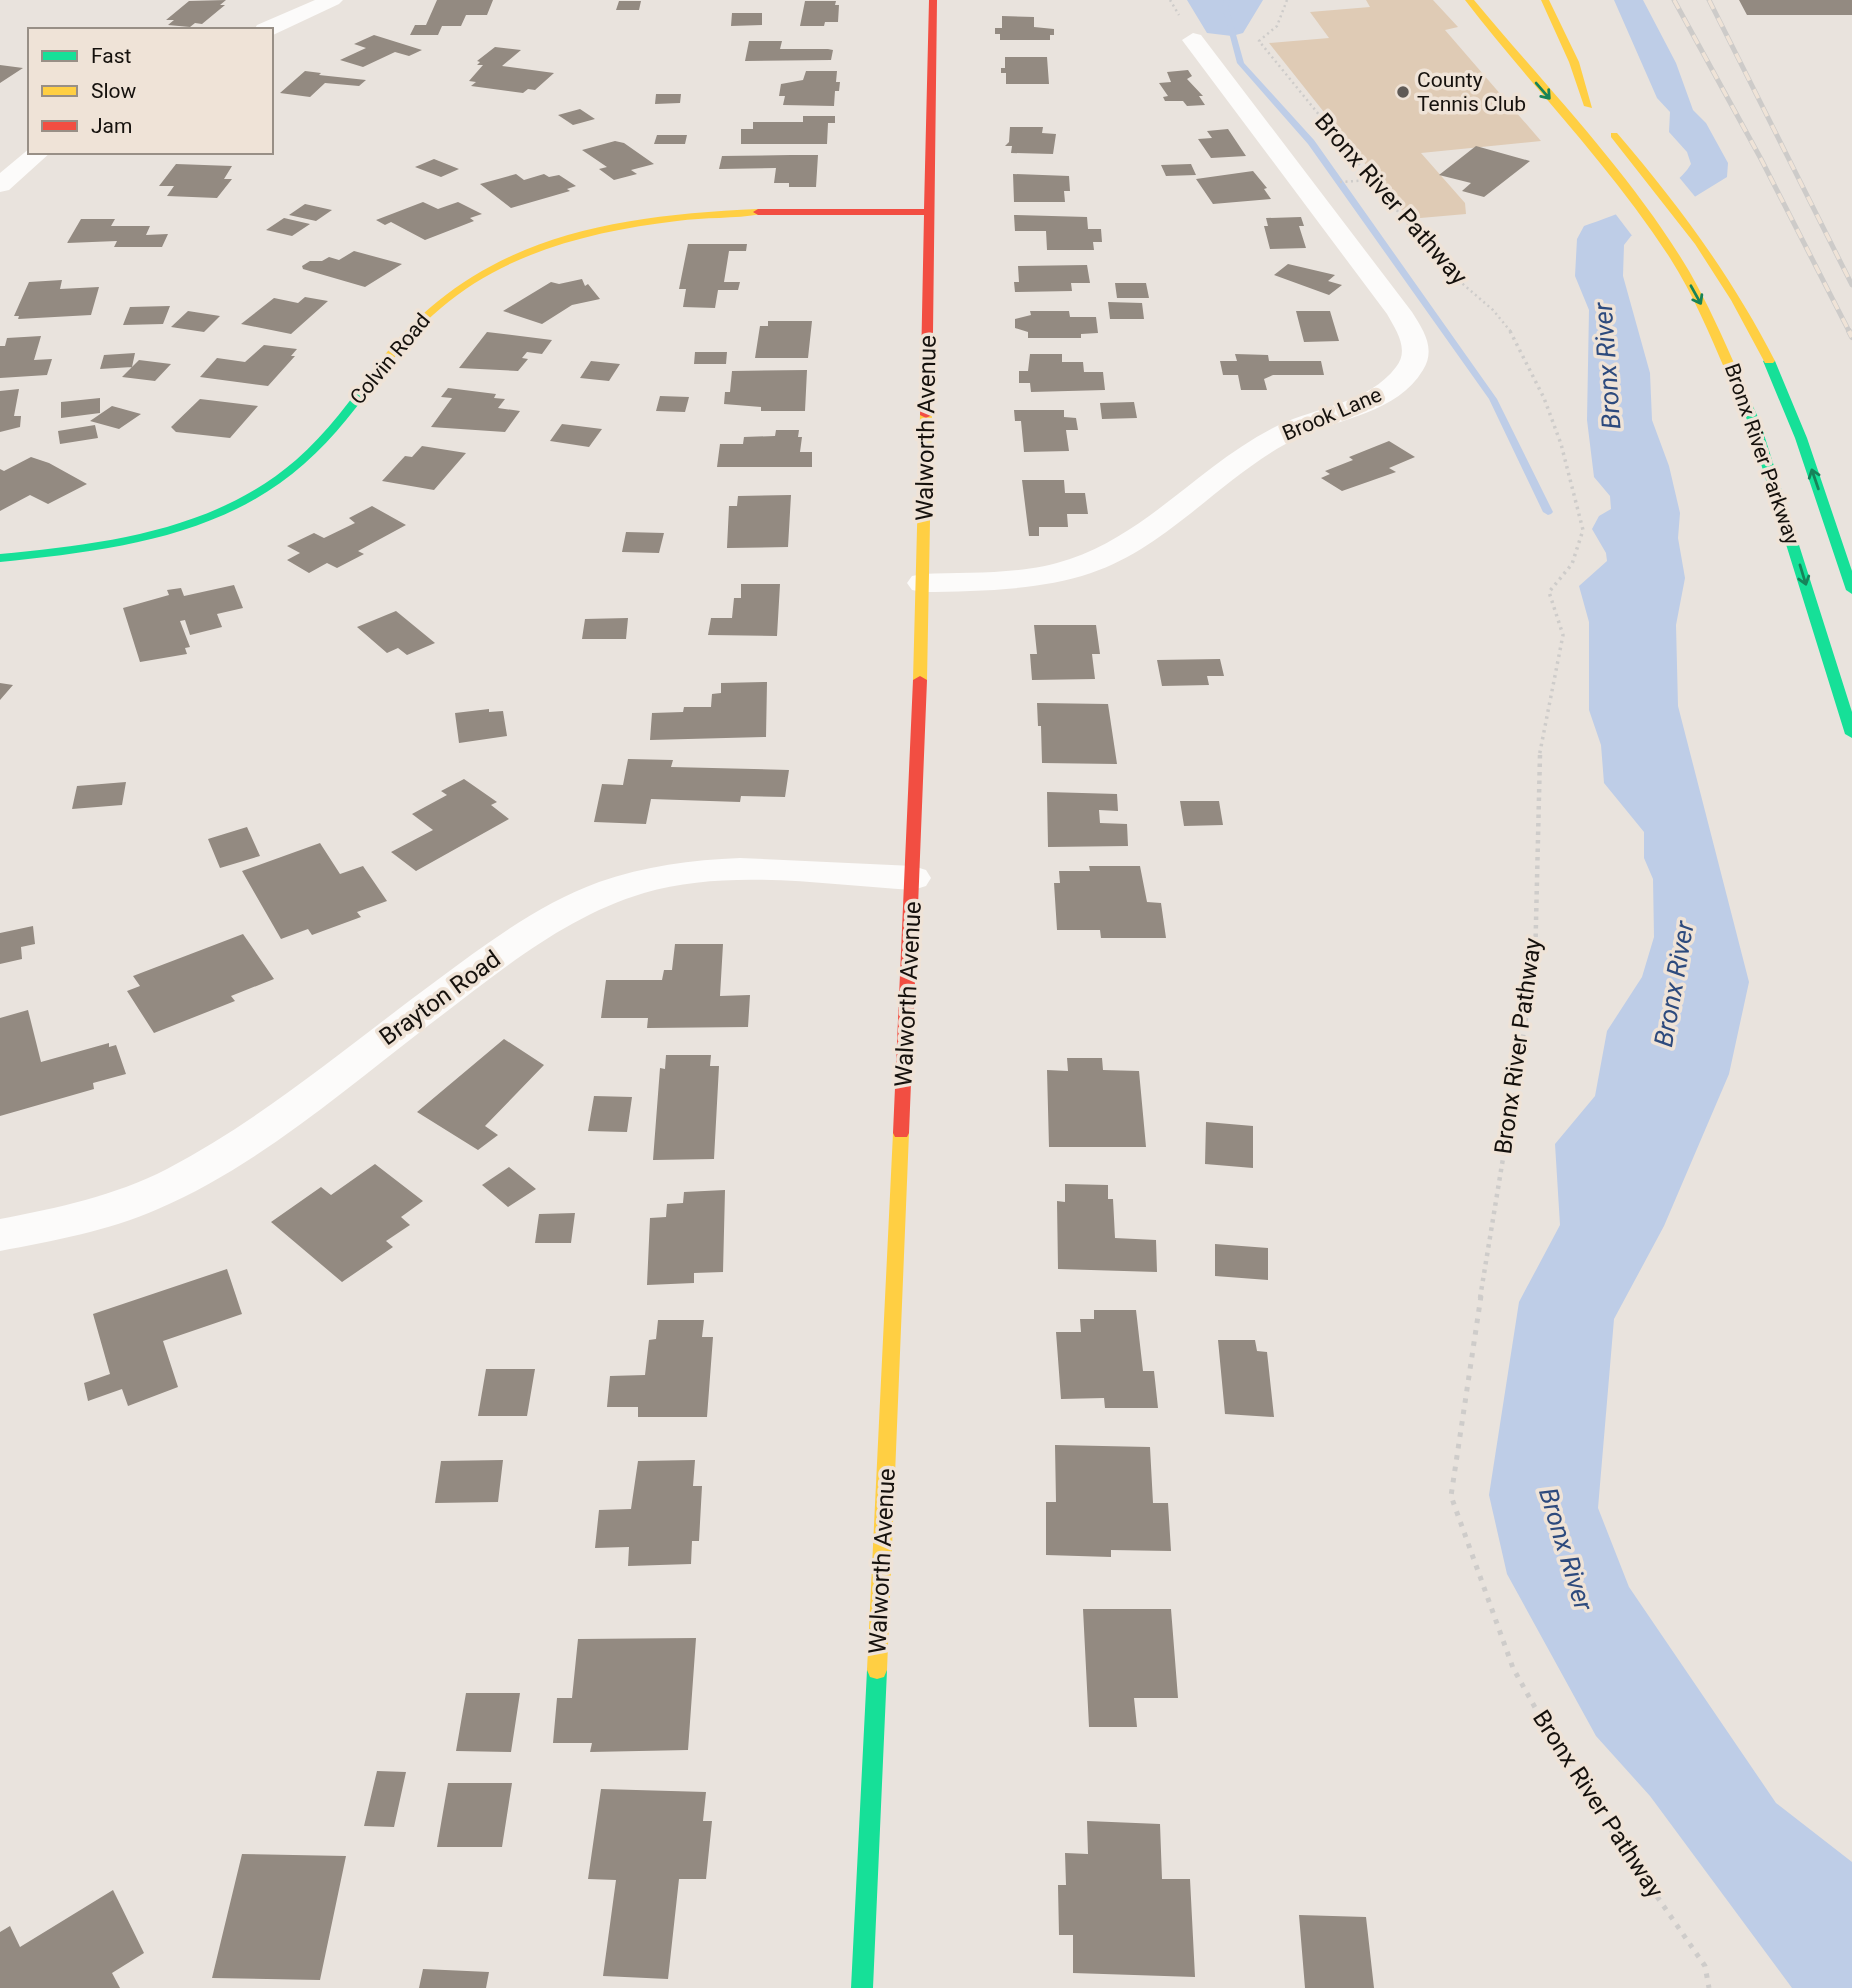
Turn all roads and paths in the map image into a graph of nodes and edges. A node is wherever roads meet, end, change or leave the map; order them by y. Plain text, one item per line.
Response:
1 (332, 0) edge
2 (933, 0) edge
3 (1287, 0) edge
4 (1469, 0) edge
5 (1545, 0) edge
6 (269, 28) edge
7 (1193, 40) dead end
8 (1556, 69) dead end
9 (1597, 116) junction
10 (37, 154) edge
11 (1370, 180) junction
12 (1334, 182) dead end
13 (0, 186) edge
14 (929, 212) junction
15 (0, 558) edge
16 (923, 583) junction
17 (1852, 590) edge
18 (1852, 734) edge
19 (913, 878) junction
20 (0, 1235) edge
21 (862, 1988) edge
22 (1709, 1988) edge

1 - 6 street
2 - 14 main road, Walworth Avenue
3 - 11 path, Bronx River Pathway
4 -> 18 main road, Bronx River Parkway
5 - 9 main road
7 - 16 street, Brook Lane
8 - 9 main road, Bronx River Parkway
17 -> 9 main road, Bronx River Parkway
10 - 13 street
11 - 12 path
11 - 22 path, Bronx River Pathway
14 - 15 main road, Colvin Road
14 - 16 main road, Walworth Avenue
16 - 19 main road, Walworth Avenue
19 - 20 street, Brayton Road
19 - 21 main road, Walworth Avenue

